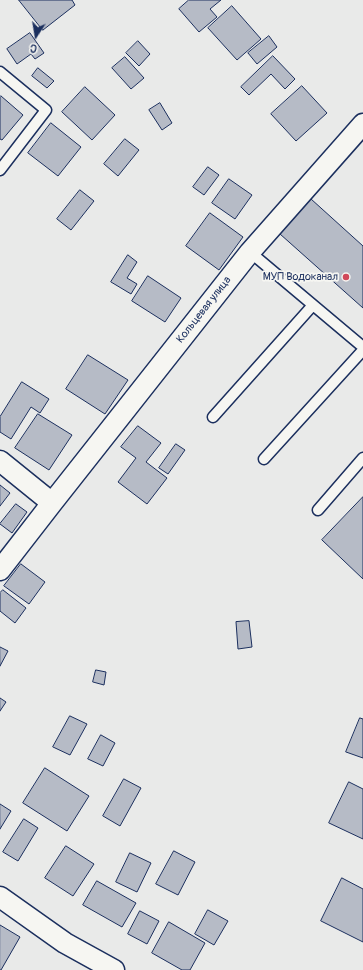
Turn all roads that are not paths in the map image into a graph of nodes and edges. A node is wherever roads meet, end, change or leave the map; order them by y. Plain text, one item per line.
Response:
1 (0, 72) edge
2 (363, 124) edge
3 (0, 170) edge
4 (250, 252) junction
5 (313, 305) junction
6 (363, 349) edge
7 (213, 417) dead end
8 (363, 458) edge
9 (264, 459) dead end
10 (0, 461) edge
11 (52, 502) junction
12 (318, 510) dead end
13 (0, 570) edge
14 (0, 897) edge
15 (114, 970) edge

1 - 3 lane
2 - 4 street, Кольцевая улица
4 - 5 lane
4 - 11 street, Кольцевая улица
5 - 6 lane
5 - 7 lane
6 - 9 lane
8 - 12 lane
10 - 11 street
11 - 13 street, Кольцевая улица
14 - 15 street

